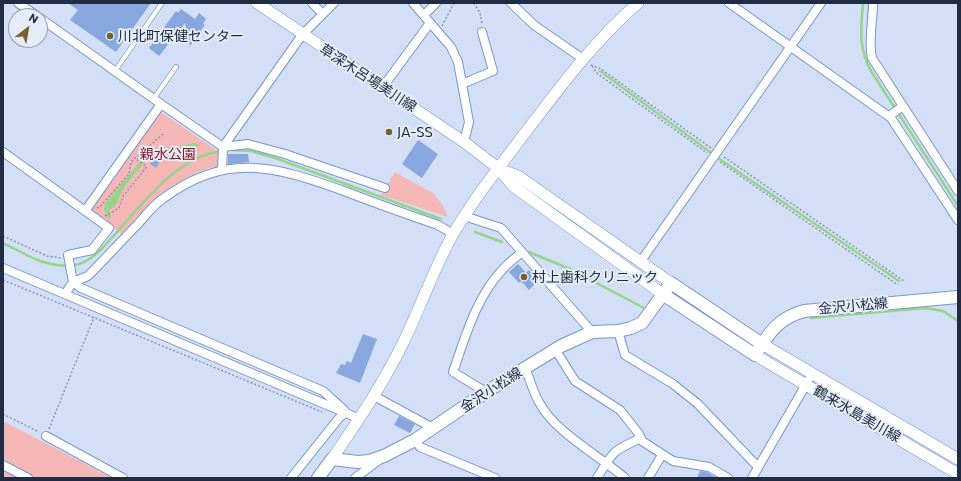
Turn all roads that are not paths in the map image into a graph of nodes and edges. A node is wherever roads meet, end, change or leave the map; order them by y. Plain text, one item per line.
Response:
1 (162, 3) edge
2 (257, 3) edge
3 (312, 3) edge
4 (334, 3) edge
5 (413, 3) edge
6 (436, 3) edge
7 (511, 3) edge
8 (638, 3) edge
9 (729, 3) edge
10 (821, 3) edge
11 (873, 3) edge
12 (323, 14) junction
13 (424, 15) junction
14 (430, 22) junction
15 (48, 24) edge
16 (482, 32) road end
17 (302, 35) junction
18 (791, 46) junction
19 (587, 62) junction
20 (176, 66) dead end
21 (115, 72) junction
22 (462, 84) junction
23 (382, 88) junction
24 (154, 98) junction
25 (161, 104) junction
26 (902, 107) junction
27 (890, 115) junction
28 (464, 142) junction
29 (223, 147) junction
30 (3, 152) edge
31 (498, 168) junction
32 (222, 170) junction
33 (385, 188) dead end
34 (958, 191) edge
35 (85, 211) junction
36 (464, 216) junction
37 (958, 220) edge
38 (454, 234) junction
39 (521, 252) junction
40 (641, 261) junction
41 (3, 268) edge
42 (72, 279) junction
43 (672, 283) junction
44 (65, 294) junction
45 (664, 295) junction
46 (958, 298) edge
47 (618, 331) junction
48 (592, 332) junction
49 (762, 344) junction
50 (555, 349) junction
51 (755, 355) junction
52 (525, 368) junction
53 (812, 374) junction
54 (806, 384) junction
55 (486, 392) junction
56 (374, 396) junction
57 (347, 413) junction
58 (360, 419) junction
59 (433, 428) junction
60 (46, 436) road end
61 (641, 438) junction
62 (415, 440) junction
63 (662, 455) junction
64 (384, 456) junction
65 (332, 459) junction
66 (958, 459) edge
67 (606, 462) junction
68 (3, 465) edge
69 (758, 467) junction
70 (958, 474) edge
71 (28, 478) edge
72 (123, 478) edge
73 (291, 478) edge
74 (318, 478) edge
75 (355, 478) edge
76 (495, 478) edge
77 (597, 478) edge
78 (625, 478) edge
79 (648, 478) edge
80 (728, 478) edge
81 (752, 478) edge

1 - 21 lane
2 - 17 main road, 草深木呂場美川線
3 - 12 street
4 - 12 street
5 - 13 street
6 - 13 street
7 - 19 street
8 - 19 main road
9 - 18 street
10 - 18 street
11 - 26 street
12 - 17 street
13 - 14 street
14 - 22 street
14 - 23 street
15 - 21 street
16 - 22 street
17 - 23 main road, 草深木呂場美川線
17 - 29 street
18 - 27 street
18 - 40 street
19 - 31 main road
20 - 24 lane
21 - 24 street
22 - 28 street
23 - 28 main road, 草深木呂場美川線
24 - 25 street
25 - 29 street
25 - 35 street
26 - 27 street
26 - 34 street
27 - 37 street
28 - 31 main road, 草深木呂場美川線
29 - 32 street
29 - 33 street
30 - 35 street
31 - 36 main road
31 - 40 main road, 草深木呂場美川線
31 - 45 main road, 草深木呂場美川線
32 - 38 street
32 - 42 street
35 - 42 street
36 - 38 main road
36 - 39 street
38 - 56 main road
39 - 48 street
39 - 55 street
40 - 43 main road, 草深木呂場美川線
41 - 44 street
42 - 44 street
42 - 57 street
43 - 45 main road, 金沢小松線
43 - 49 main road
44 - 57 street
45 - 47 main road, 金沢小松線
45 - 51 main road
46 - 49 main road, 金沢小松線
47 - 48 main road, 金沢小松線
47 - 69 street
48 - 50 main road, 金沢小松線
49 - 51 main road, 金沢小松線
49 - 53 main road, 鶴来水島美川線
50 - 52 main road, 金沢小松線
50 - 61 street
51 - 54 main road, 鶴来水島美川線
52 - 55 main road, 金沢小松線
52 - 67 street
53 - 54 street
53 - 66 main road, 鶴来水島美川線
54 - 69 street
54 - 70 main road, 鶴来水島美川線
55 - 59 main road, 金沢小松線
56 - 58 main road
56 - 59 street
57 - 58 street
57 - 73 street
58 - 65 main road
59 - 62 main road, 金沢小松線
60 - 72 street
61 - 63 street
61 - 67 street
62 - 64 main road, 金沢小松線
62 - 76 street
63 - 79 street
63 - 80 street
64 - 65 main road, 金沢小松線
64 - 75 street
65 - 74 main road
67 - 77 street
67 - 78 street
68 - 71 street
69 - 81 street

